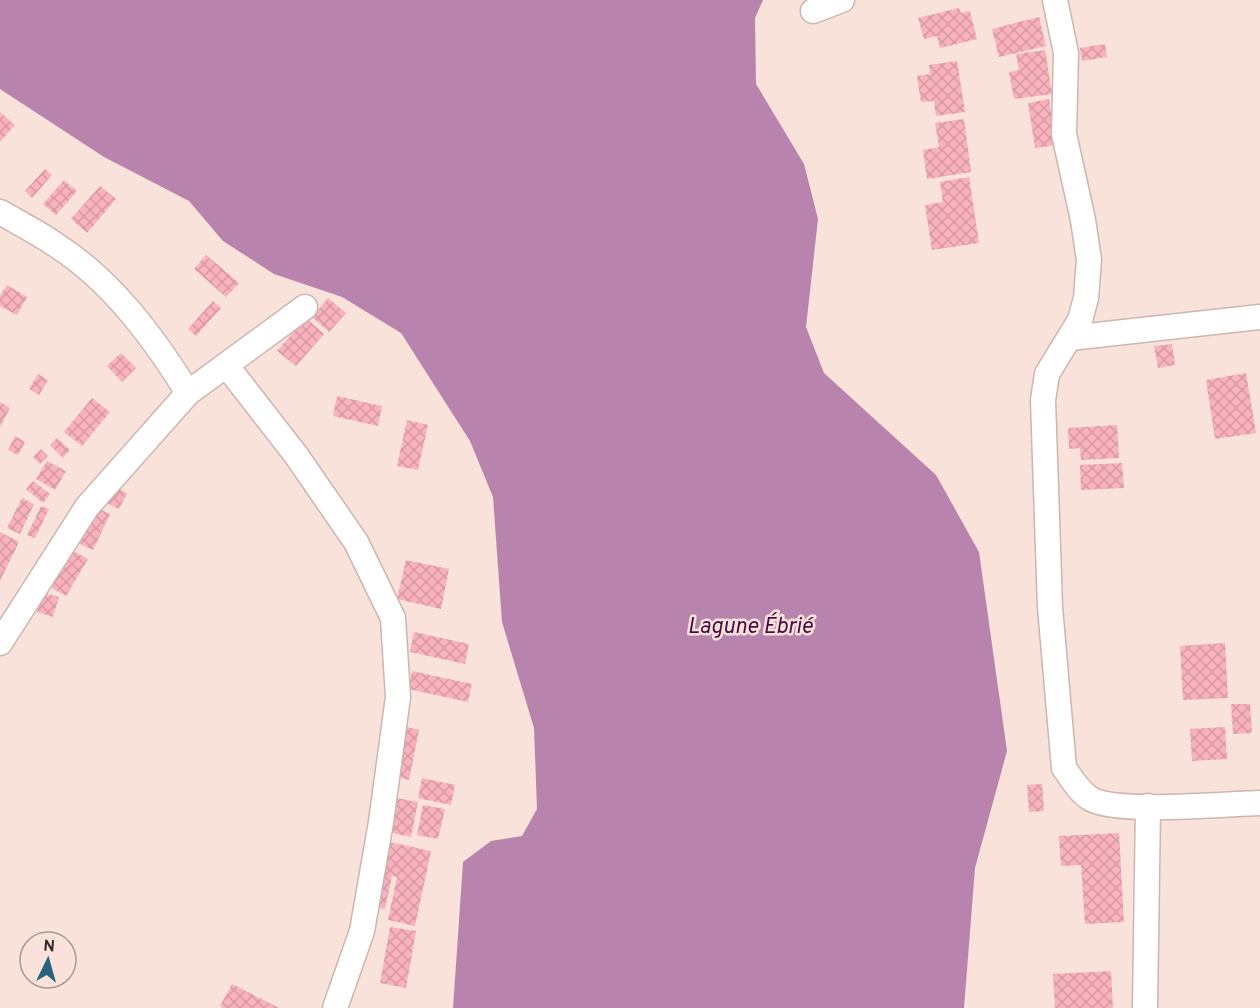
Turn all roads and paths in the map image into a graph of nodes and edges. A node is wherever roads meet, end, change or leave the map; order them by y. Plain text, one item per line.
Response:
1 (842, 0) edge
2 (1054, 0) edge
3 (813, 11) dead end
4 (0, 212) edge
5 (305, 307) dead end
6 (1260, 317) edge
7 (1070, 338) junction
8 (226, 365) junction
9 (188, 393) junction
10 (0, 644) edge
11 (1260, 803) edge
12 (1148, 806) junction
13 (335, 1008) edge
14 (1145, 1008) edge

1 - 3 street
2 - 7 street
4 - 9 street
5 - 8 street
6 - 7 street
7 - 12 street
8 - 9 street
8 - 13 street
9 - 10 street
11 - 12 street
12 - 14 street

